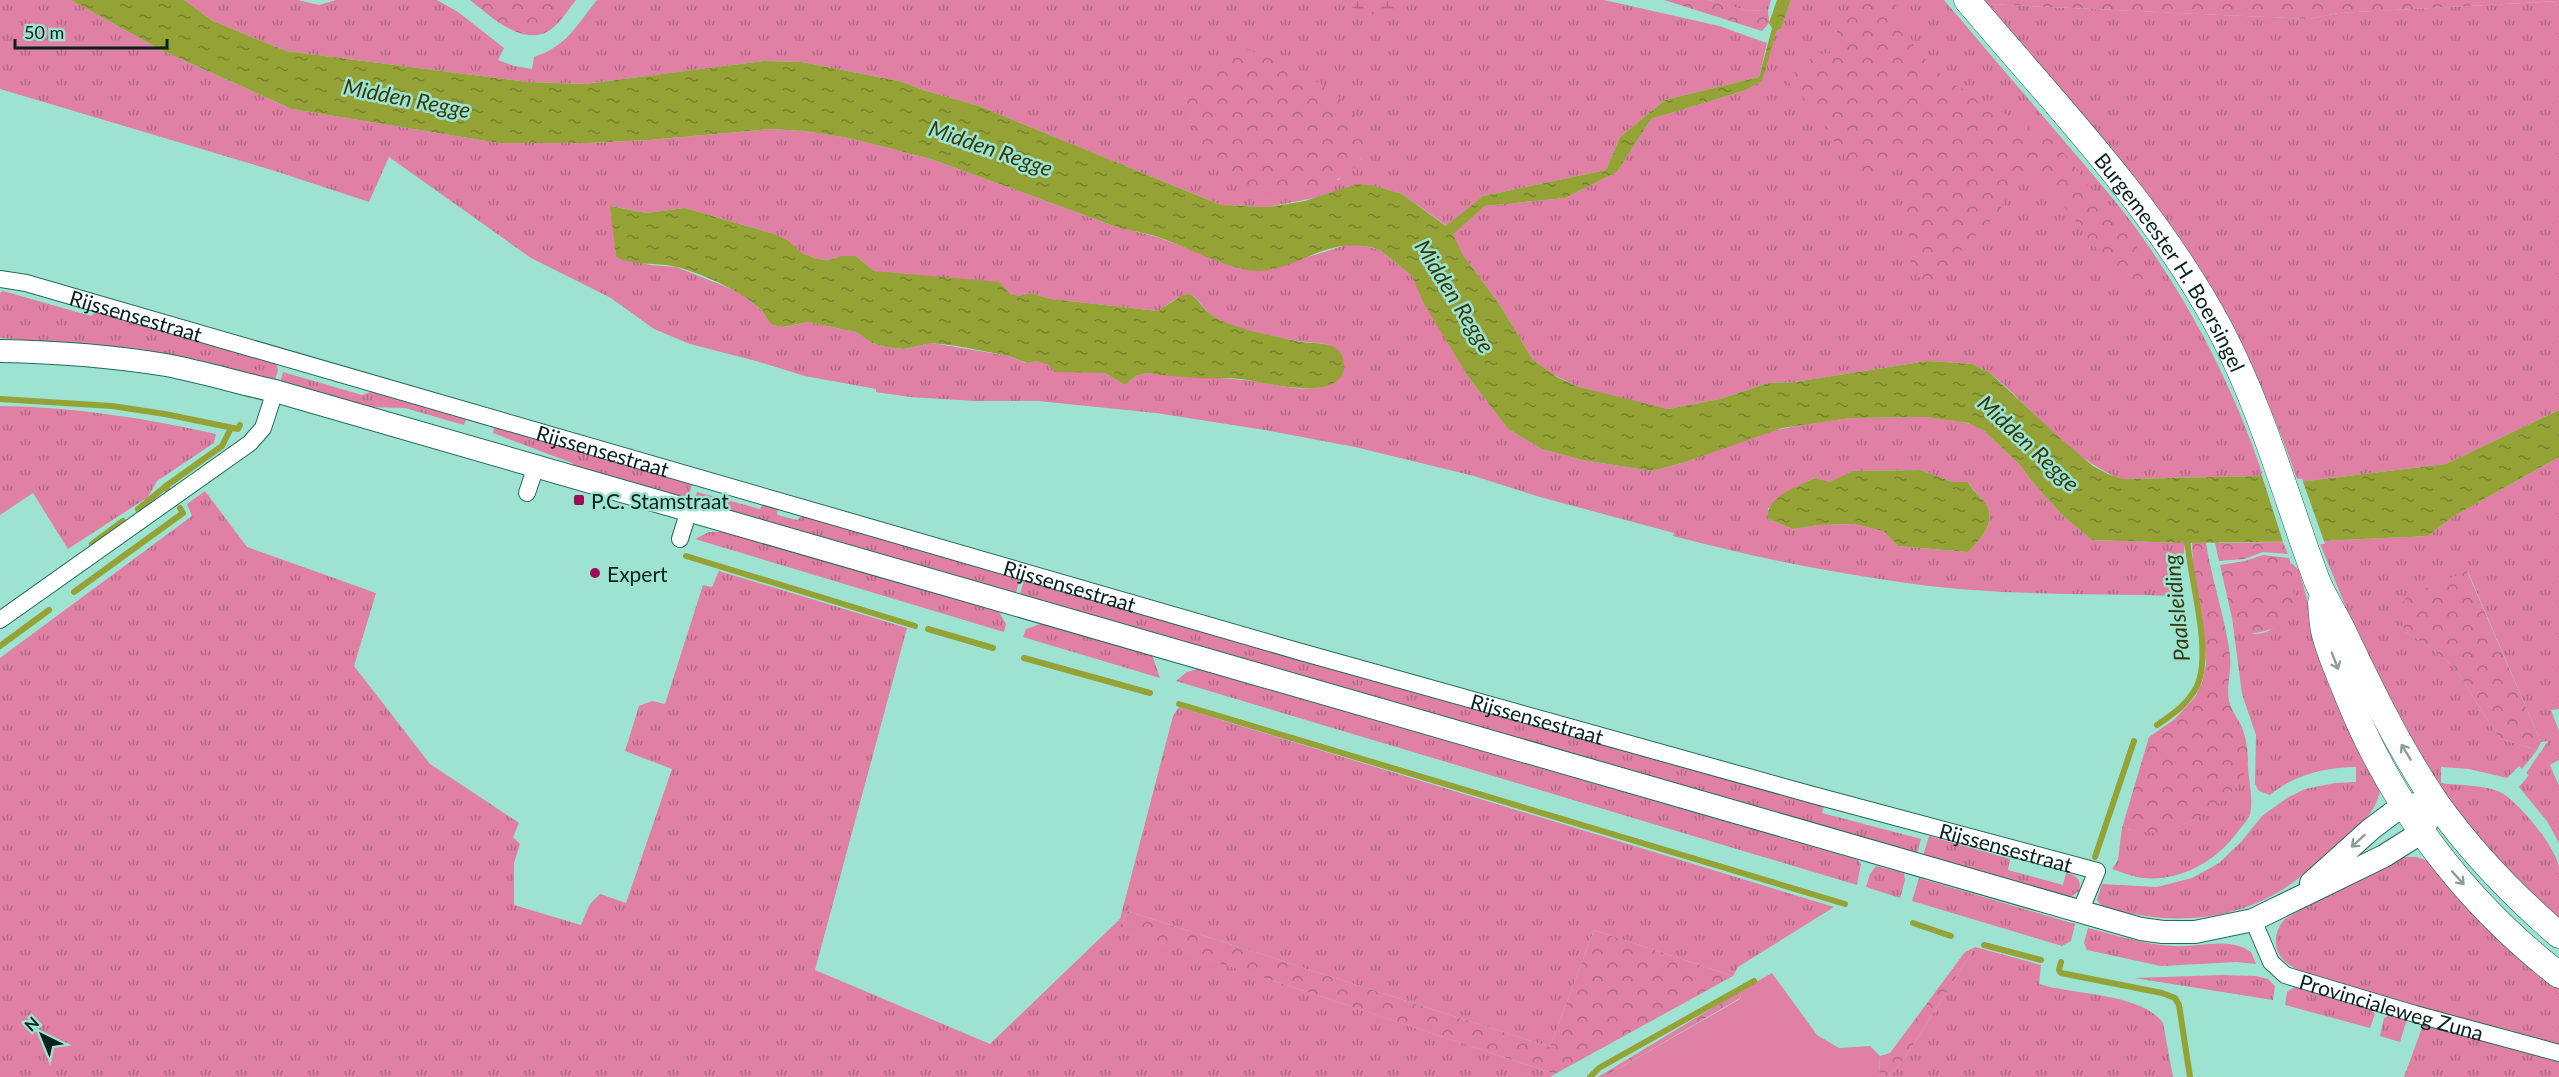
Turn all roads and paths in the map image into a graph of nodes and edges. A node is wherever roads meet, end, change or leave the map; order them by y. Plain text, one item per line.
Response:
1 (1967, 0) edge
2 (0, 279) edge
3 (0, 351) edge
4 (275, 391) junction
5 (536, 466) junction
6 (528, 493) dead end
7 (689, 510) junction
8 (680, 539) dead end
9 (2314, 572) junction
10 (0, 620) edge
11 (2437, 802) junction
12 (2403, 805) junction
13 (2421, 832) junction
14 (2292, 901) junction
15 (2085, 914) junction
16 (2253, 920) junction
17 (2559, 935) edge
18 (2559, 975) edge
19 (2559, 1053) edge

1 - 9 main road, Burgemeester H. Boersingel
2 - 15 street, Rijssensestraat
3 - 4 main road, Rijssensestraat
4 - 5 main road, Rijssensestraat
4 - 10 street
5 - 6 street
5 - 7 main road, Rijssensestraat
7 - 8 street
7 - 15 main road, Rijssensestraat
11 -> 9 main road
9 -> 12 main road
11 - 12 main road
11 - 13 main road, Rijssensestraat
11 - 17 main road
12 - 13 main road
12 -> 14 main road, Rijssensestraat
13 - 14 main road, Rijssensestraat
13 -> 18 main road
14 - 16 main road, Rijssensestraat
15 - 16 main road, Rijssensestraat
16 - 19 street, Provincialeweg Zuna

